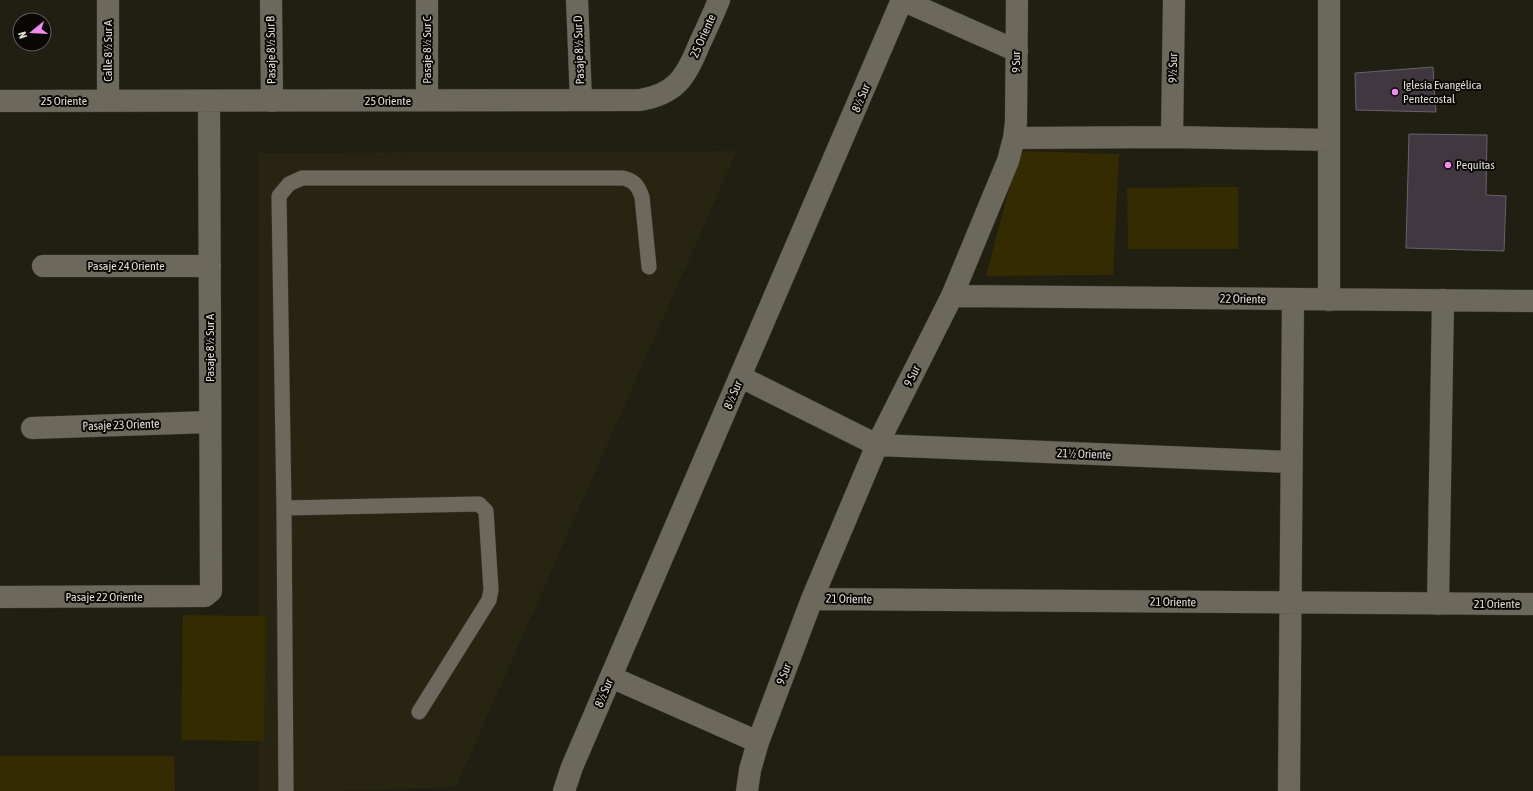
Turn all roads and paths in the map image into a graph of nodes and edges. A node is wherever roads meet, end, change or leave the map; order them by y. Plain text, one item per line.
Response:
1 (108, 0) edge
2 (271, 0) edge
3 (427, 0) edge
4 (577, 0) edge
5 (720, 0) edge
6 (902, 0) edge
7 (1017, 0) edge
8 (1174, 0) edge
9 (1328, 0) edge
10 (1016, 51) junction
11 (427, 100) junction
12 (581, 100) junction
13 (0, 101) edge
14 (108, 101) junction
15 (209, 101) junction
16 (272, 101) junction
17 (1172, 137) junction
18 (1014, 138) junction
19 (1329, 140) junction
20 (43, 266) dead end
21 (210, 266) junction
22 (649, 267) dead end
23 (952, 296) junction
24 (1293, 299) junction
25 (1329, 300) junction
26 (1443, 300) junction
27 (1533, 301) edge
28 (741, 377) junction
29 (210, 422) junction
30 (32, 428) dead end
31 (877, 445) junction
32 (1291, 462) junction
33 (284, 508) junction
34 (208, 594) joint
35 (0, 597) edge
36 (812, 599) junction
37 (1290, 604) junction
38 (1438, 604) junction
39 (1533, 604) edge
40 (612, 677) junction
41 (419, 712) dead end
42 (758, 742) junction
43 (286, 791) edge
44 (564, 791) edge
45 (747, 791) edge
46 (1289, 791) edge

1 - 14 street, Calle 8½ Sur A
2 - 16 street, Pasaje 8½ Sur B
3 - 11 street, Pasaje 8½ Sur C
4 - 12 street, Pasaje 8½ Sur D
5 - 12 street, 25 Oriente
6 - 10 street
6 - 28 street, 8½ Sur
7 - 10 street, 9 Sur
8 - 17 street, 9½ Sur
9 - 19 street
10 - 18 street, 9 Sur
11 - 12 street, 25 Oriente
11 - 16 street, 25 Oriente
13 - 14 street, 25 Oriente
14 - 15 street, 25 Oriente
15 - 16 street, 25 Oriente
15 - 21 street, Pasaje 8½ Sur A
17 - 18 street
17 - 19 street
18 - 23 street, 9 Sur
19 - 25 street
20 - 21 street, Pasaje 24 Oriente
21 - 29 street, Pasaje 8½ Sur A
22 - 33 lane
23 - 24 street, 22 Oriente
23 - 31 street, 9 Sur
24 - 25 street, 22 Oriente
24 - 32 street
25 - 26 street, 22 Oriente
26 - 27 street, 22 Oriente
26 - 38 street
28 - 31 street
28 - 40 street, 8½ Sur
29 - 30 street, Pasaje 23 Oriente
29 - 34 street, Pasaje 8½ Sur A
31 - 32 street, 21½ Oriente
31 - 36 street, 9 Sur
32 - 37 street
33 - 41 lane
33 - 43 lane
34 - 35 street, Pasaje 22 Oriente
36 - 37 street, 21 Oriente
36 - 42 street, 9 Sur
37 - 38 street, 21 Oriente
37 - 46 street
38 - 39 street, 21 Oriente
40 - 42 street
40 - 44 street, 8½ Sur
42 - 45 street, 9 Sur

